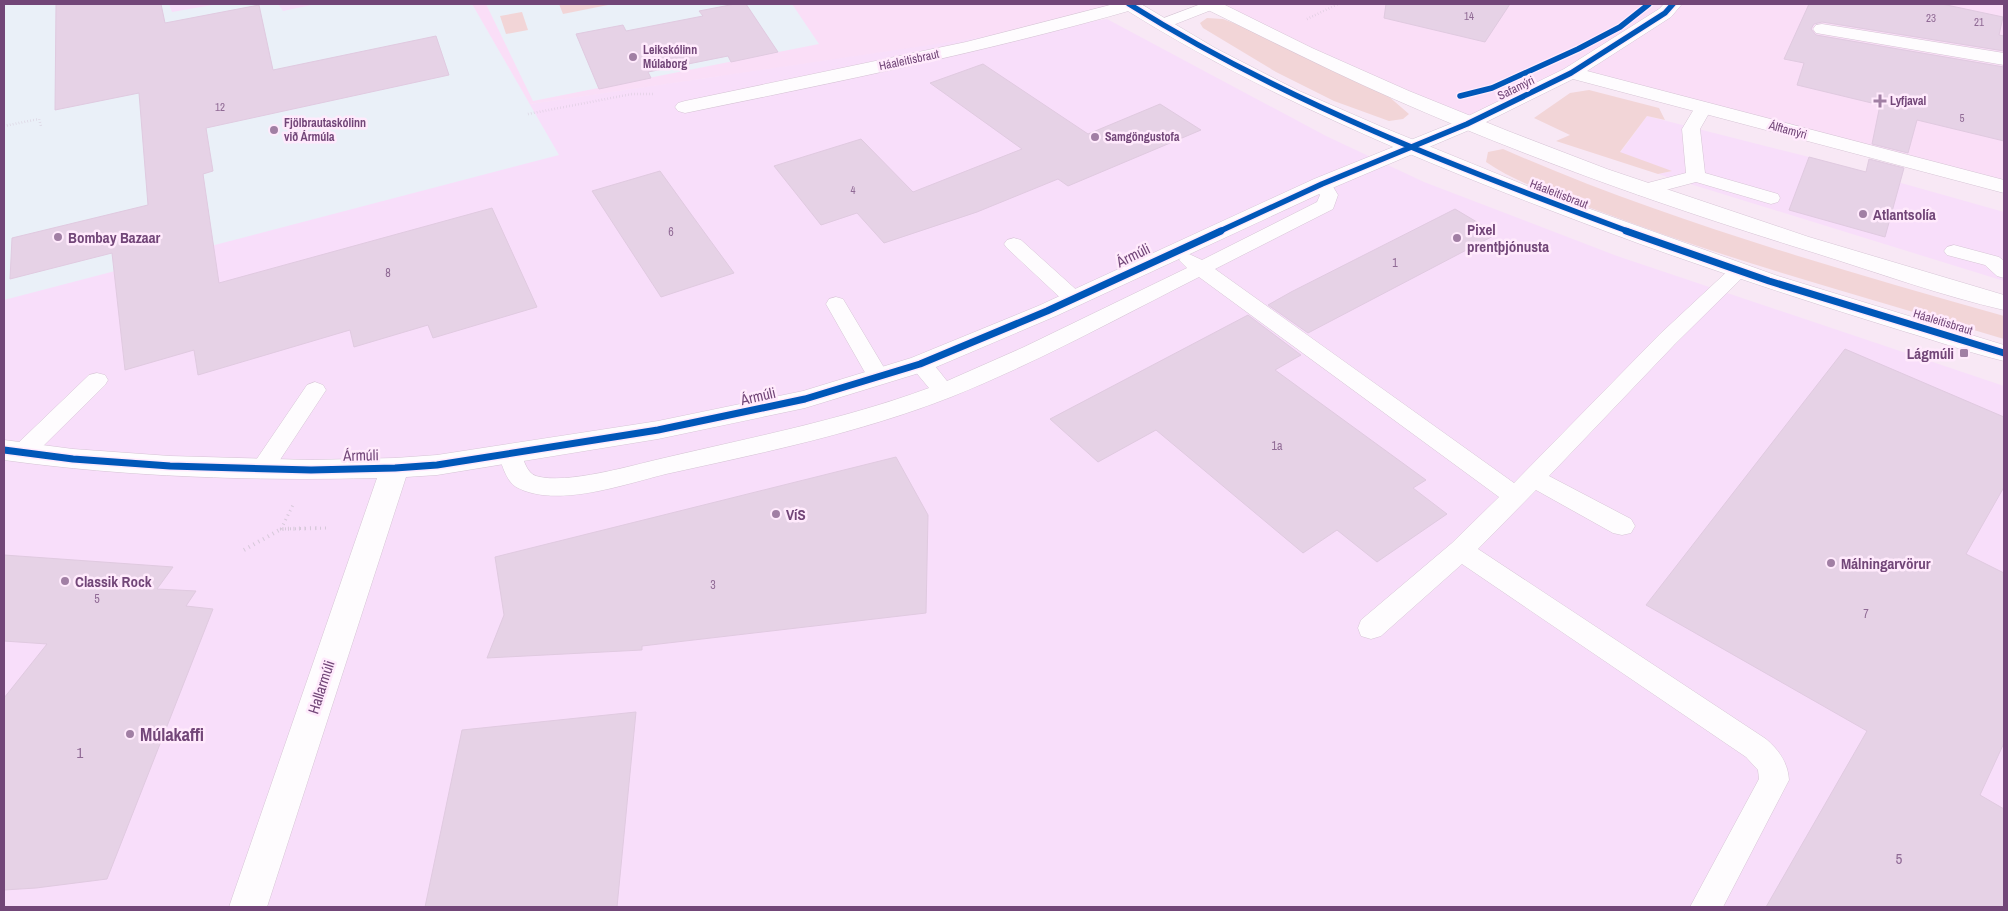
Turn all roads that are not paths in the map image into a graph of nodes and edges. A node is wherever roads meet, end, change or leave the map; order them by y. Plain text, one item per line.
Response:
1 (1130, 4) edge
2 (1212, 4) edge
3 (1673, 4) edge
4 (1162, 24) junction
5 (1822, 29) dead end
6 (2004, 59) edge
7 (1571, 73) junction
8 (685, 107) road end
9 (1703, 108) junction
10 (1467, 124) junction
11 (1410, 147) junction
12 (1696, 176) junction
13 (1322, 184) junction
14 (2004, 187) edge
15 (1643, 190) junction
16 (1771, 198) dead end
17 (1014, 244) dead end
18 (1176, 250) junction
19 (1954, 250) dead end
20 (1998, 267) edge
21 (1201, 268) junction
22 (1739, 271) junction
23 (1074, 299) junction
24 (2004, 303) edge
25 (836, 304) dead end
26 (2004, 353) edge
27 (920, 364) junction
28 (878, 376) junction
29 (97, 380) dead end
30 (315, 390) dead end
31 (944, 391) junction
32 (13, 452) edge
33 (510, 454) junction
34 (395, 468) junction
35 (262, 469) junction
36 (1525, 488) junction
37 (1622, 526) dead end
38 (1461, 550) junction
39 (1371, 628) dead end
40 (248, 907) edge
41 (1706, 907) edge

1 - 4 street, Háaleitisbraut
1 - 8 street, Háaleitisbraut
2 - 4 lane
2 - 10 street
3 - 7 street, Safamýri
4 - 11 street, Háaleitisbraut
5 - 6 street
7 - 9 street, Álftamýri
7 - 10 street, Safamýri
9 - 12 lane
9 - 14 street, Álftamýri
10 - 11 street, Ármúli
10 - 15 street
11 - 13 street, Ármúli
11 - 22 street, Háaleitisbraut
12 - 15 lane
12 - 16 lane
13 - 18 street, Ármúli
13 - 21 lane
15 - 24 street
17 - 23 lane
18 - 21 lane
18 - 23 street, Ármúli
19 - 20 lane
21 - 31 lane
21 - 36 lane
22 - 26 street, Háaleitisbraut
22 - 36 lane
23 - 27 street, Ármúli
25 - 28 lane
27 - 28 street, Ármúli
27 - 31 lane
28 - 33 street, Ármúli
29 - 32 lane
30 - 35 lane
31 - 33 lane
32 - 35 street, Ármúli
33 - 34 street, Ármúli
34 - 35 street, Ármúli
34 - 40 street, Hallarmúli
36 - 37 lane
36 - 38 lane
38 - 39 lane
38 - 41 lane

